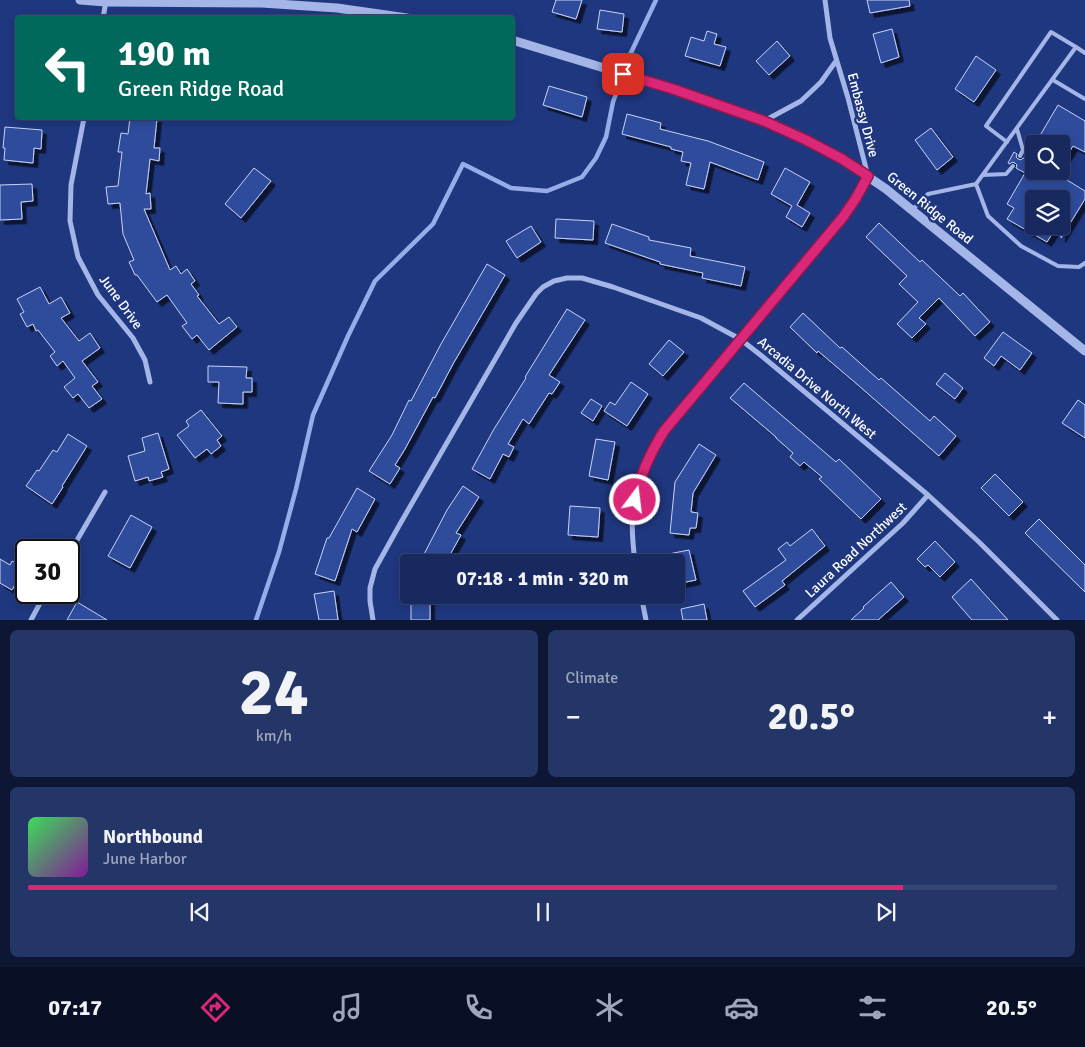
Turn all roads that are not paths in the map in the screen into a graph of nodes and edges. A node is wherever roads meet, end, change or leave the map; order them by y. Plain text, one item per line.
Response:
1 (80, 0) edge
2 (825, 0) edge
3 (106, 1) edge
4 (317, 3) edge
5 (104, 15) edge
6 (386, 15) edge
7 (515, 41) edge
8 (1076, 48) junction
9 (1085, 53) edge
10 (836, 60) junction
11 (1053, 80) junction
12 (1085, 99) edge
13 (84, 120) edge
14 (764, 121) junction
15 (1017, 130) junction
16 (1007, 142) junction
17 (1020, 156) dead end
18 (1013, 166) dead end
19 (983, 175) junction
20 (868, 176) junction
21 (976, 184) junction
22 (912, 210) junction
23 (1085, 263) edge
24 (740, 339) junction
25 (1085, 351) edge
26 (150, 382) dead end
27 (105, 492) dead end
28 (928, 495) junction
29 (78, 539) edge
30 (634, 554) edge
31 (40, 604) edge
32 (643, 604) edge
33 (31, 620) edge
34 (373, 620) edge
35 (646, 620) edge
36 (797, 620) edge
37 (1056, 620) edge

1 - 3 street
2 - 10 street, Embassy Drive
3 - 4 street
3 - 5 street
4 - 6 street
7 - 14 street, Green Ridge Road
8 - 9 lane
8 - 11 lane
8 - 16 lane
10 - 14 street, Embassy Drive
10 - 20 street, Embassy Drive
11 - 12 lane
11 - 15 lane
13 - 26 street, June Drive
14 - 20 street, Green Ridge Road
15 - 16 lane
15 - 17 lane
16 - 19 lane
18 - 19 lane
19 - 21 lane
20 - 22 street, Green Ridge Road
20 - 24 street
21 - 22 lane
21 - 23 lane
22 - 25 street, Green Ridge Road
24 - 28 street, Arcadia Drive North West
24 - 30 street
24 - 34 street, Arcadia Drive North West
27 - 29 street
28 - 36 street, Laura Road Northwest
28 - 37 street, Arcadia Drive North West
31 - 33 street
32 - 35 street

